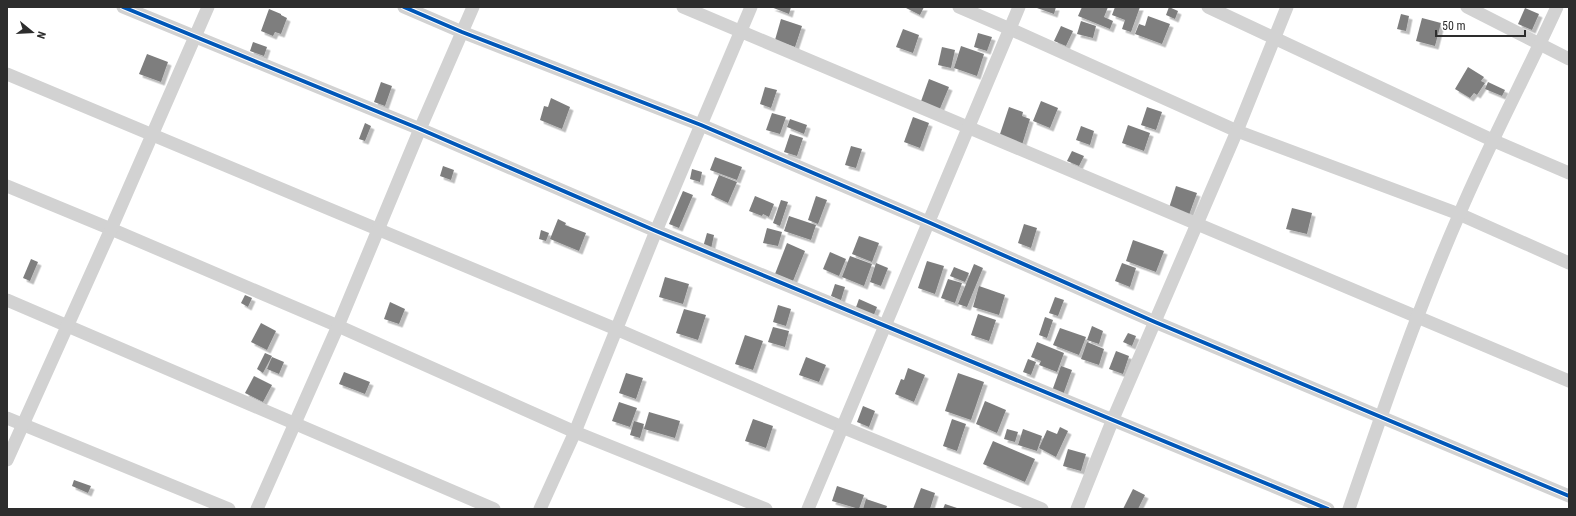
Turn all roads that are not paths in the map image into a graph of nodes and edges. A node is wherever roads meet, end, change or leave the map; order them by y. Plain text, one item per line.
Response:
1 (123, 7) edge
2 (208, 7) edge
3 (404, 7) edge
4 (473, 7) edge
5 (683, 7) edge
6 (751, 7) edge
7 (959, 7) edge
8 (1020, 7) edge
9 (1208, 7) edge
10 (1287, 7) edge
11 (1467, 7) edge
12 (1557, 7) edge
13 (1010, 29) junction
14 (462, 32) junction
15 (740, 32) junction
16 (195, 37) junction
17 (1274, 37) junction
18 (1540, 44) junction
19 (1569, 58) edge
20 (7, 74) edge
21 (701, 125) junction
22 (969, 128) junction
23 (420, 129) junction
24 (1236, 131) junction
25 (151, 135) junction
26 (1492, 140) junction
27 (1569, 173) edge
28 (7, 186) edge
29 (1459, 214) junction
30 (928, 222) junction
31 (1196, 225) junction
32 (111, 229) junction
33 (377, 230) junction
34 (656, 231) junction
35 (1569, 262) edge
36 (7, 300) edge
37 (1416, 317) junction
38 (1155, 322) junction
39 (885, 325) junction
40 (66, 326) junction
41 (338, 326) junction
42 (616, 329) junction
43 (1569, 381) edge
44 (1381, 417) junction
45 (7, 418) edge
46 (1113, 419) junction
47 (294, 423) junction
48 (23, 425) junction
49 (842, 427) junction
50 (575, 432) junction
51 (7, 460) edge
52 (1569, 496) edge
53 (229, 509) edge
54 (257, 509) edge
55 (494, 509) edge
56 (540, 509) edge
57 (766, 509) edge
58 (808, 509) edge
59 (1042, 509) edge
60 (1077, 509) edge
61 (1328, 509) edge
62 (1349, 509) edge

1 - 16 street
2 - 16 street
3 - 14 street
4 - 14 street
5 - 15 street
6 - 15 street
7 - 13 street
8 - 13 street
9 - 17 street
10 - 17 street
11 - 18 street
12 - 18 street
13 - 22 street
13 - 24 street
14 - 21 street
14 - 23 street
15 - 21 street
15 - 22 street
16 - 23 street
16 - 25 street
17 - 24 street
17 - 26 street
18 - 19 street
18 - 26 street
20 - 25 street
21 - 30 street
21 - 34 street
22 - 30 street
22 - 31 street
23 - 33 street
23 - 34 street
24 - 29 street
24 - 31 street
25 - 32 street
25 - 33 street
26 - 27 street
26 - 29 street
28 - 32 street
29 - 35 street
29 - 37 street
30 - 38 street
30 - 39 street
31 - 37 street
31 - 38 street
32 - 40 street
32 - 41 street
33 - 41 street
33 - 42 street
34 - 39 street
34 - 42 street
36 - 40 street
37 - 43 street
37 - 44 street
38 - 44 street
38 - 46 street
39 - 46 street
39 - 49 street
40 - 47 street
40 - 48 street
41 - 47 street
41 - 50 street
42 - 49 street
42 - 50 street
44 - 52 street
44 - 62 street
45 - 48 street
46 - 60 street
46 - 61 street
47 - 54 street
47 - 55 street
48 - 51 street
48 - 53 street
49 - 58 street
49 - 59 street
50 - 56 street
50 - 57 street

